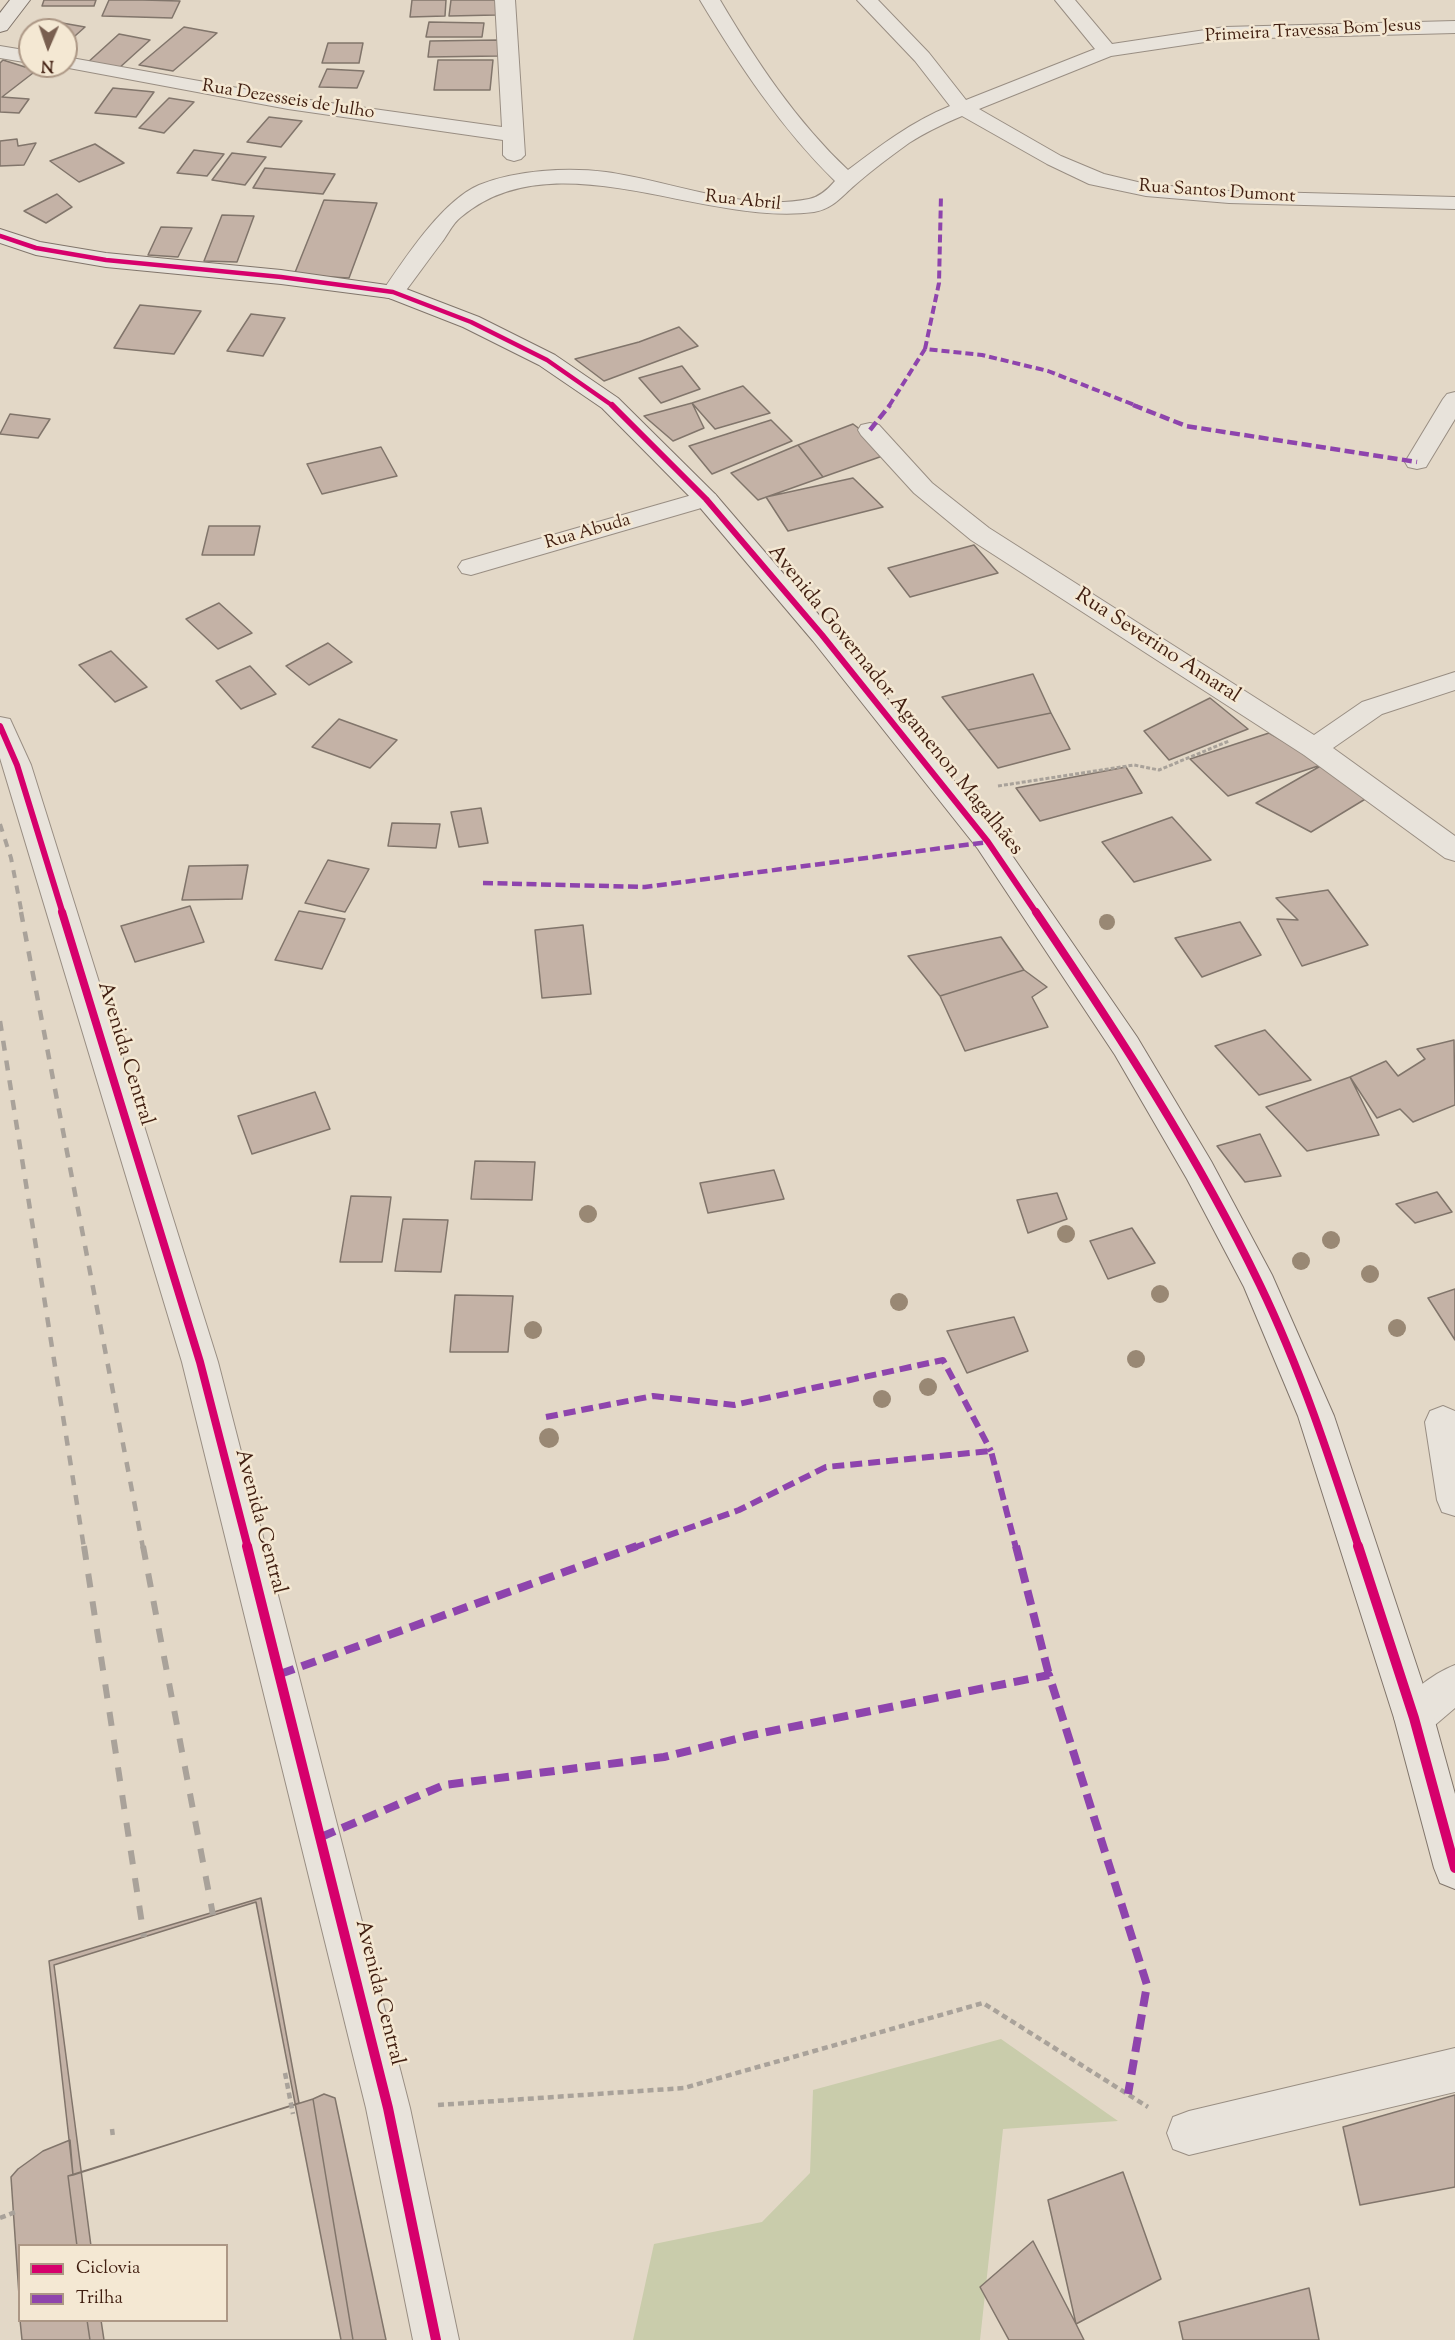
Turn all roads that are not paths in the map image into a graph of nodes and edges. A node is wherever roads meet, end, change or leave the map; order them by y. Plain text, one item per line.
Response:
1 (20, 0) edge
2 (505, 0) edge
3 (710, 0) edge
4 (867, 0) edge
5 (1065, 0) edge
6 (1449, 21) edge
7 (0, 26) edge
8 (1107, 51) junction
9 (0, 52) edge
10 (18, 55) edge
11 (78, 65) edge
12 (962, 108) junction
13 (511, 135) junction
14 (903, 138) joint
15 (518, 181) junction
16 (847, 181) junction
17 (1455, 203) edge
18 (0, 236) edge
19 (393, 292) junction
20 (1455, 399) edge
21 (870, 430) dead end
22 (1417, 462) dead end
23 (706, 499) junction
24 (471, 567) dead end
25 (1455, 681) edge
26 (0, 726) edge
27 (1314, 748) junction
28 (1455, 851) edge
29 (1443, 1422) dead end
30 (1455, 1500) edge
31 (1455, 1683) edge
32 (1414, 1719) junction
33 (1455, 1868) edge
34 (1455, 2070) edge
35 (1189, 2133) road end
36 (436, 2340) edge

1 - 7 street
2 - 13 street
3 - 16 street
4 - 12 street, Rua Santos Dumont
5 - 8 street
6 - 8 street, Primeira Travessa Bom Jesus
8 - 12 street, Primeira Travessa Bom Jesus
9 - 10 street
11 - 13 street, Rua Dezesseis de Julho
12 - 14 street, Primeira Travessa Bom Jesus
12 - 17 street, Rua Santos Dumont
13 - 15 street
14 - 16 street, Rua Abril
15 - 16 street, Rua Abril
15 - 19 street, Rua Abril
18 - 19 street, Avenida Governador Agamenon Magalhães
19 - 23 street, Avenida Governador Agamenon Magalhães
20 - 22 street
21 - 27 street, Rua Severino Amaral
23 - 24 street, Rua Abuda
23 - 32 street, Avenida Governador Agamenon Magalhães
25 - 27 street
26 - 36 street, Avenida Central
27 - 28 street, Rua Severino Amaral
29 - 30 street
31 - 32 street
32 - 33 street, Avenida Governador Agamenon Magalhães
34 - 35 street

